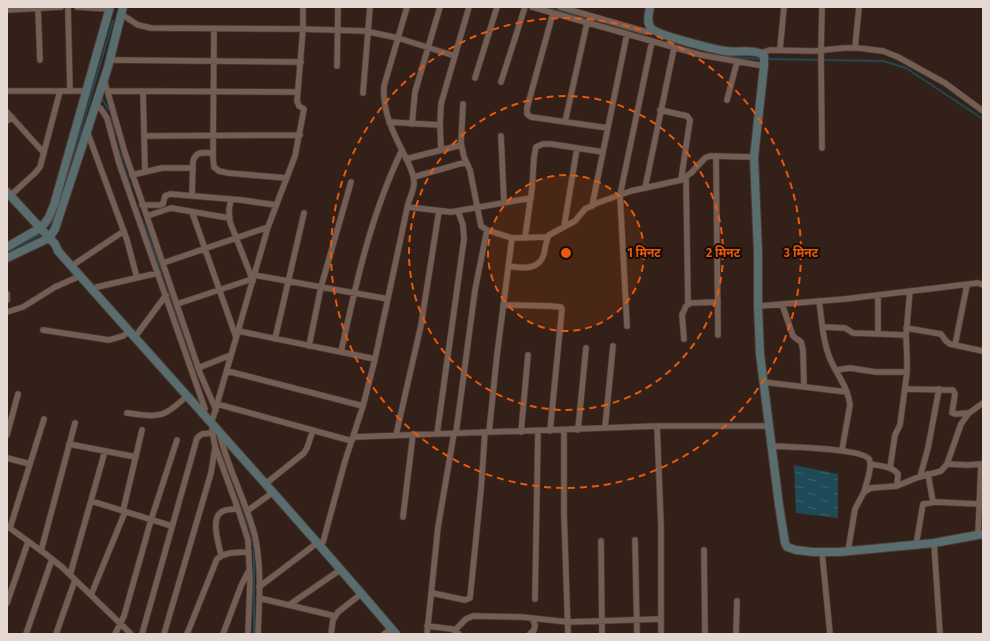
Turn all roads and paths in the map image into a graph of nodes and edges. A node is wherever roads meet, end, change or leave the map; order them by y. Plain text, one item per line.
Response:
1 (45, 7) edge
2 (61, 7) edge
3 (68, 7) edge
4 (78, 7) edge
5 (303, 7) edge
6 (338, 7) edge
7 (370, 7) edge
8 (407, 7) edge
9 (440, 7) edge
10 (469, 7) edge
11 (497, 7) edge
12 (524, 7) edge
13 (532, 7) edge
14 (560, 7) edge
15 (650, 7) edge
16 (784, 7) edge
17 (822, 7) edge
18 (859, 7) edge
19 (38, 8) edge
20 (110, 8) edge
21 (10, 9) edge
22 (122, 11) edge
23 (553, 13) junction
24 (587, 23) junction
25 (214, 29) junction
26 (303, 29) junction
27 (337, 30) junction
28 (368, 31) junction
29 (627, 34) junction
30 (647, 34) junction
31 (398, 38) junction
32 (652, 41) junction
33 (428, 47) junction
34 (674, 48) junction
35 (855, 48) junction
36 (780, 49) junction
37 (821, 53) junction
38 (455, 56) junction
39 (763, 59) junction
40 (40, 60) dead end
41 (110, 60) junction
42 (214, 60) junction
43 (301, 62) junction
44 (737, 62) junction
45 (337, 66) dead end
46 (104, 78) junction
47 (475, 78) dead end
48 (501, 82) dead end
49 (7, 91) edge
50 (60, 91) junction
51 (70, 91) junction
52 (87, 91) junction
53 (108, 91) junction
54 (143, 91) junction
55 (213, 91) junction
56 (298, 92) junction
57 (363, 93) dead end
58 (727, 100) dead end
59 (96, 104) junction
60 (463, 104) dead end
61 (660, 110) junction
62 (983, 111) edge
63 (7, 112) edge
64 (9, 119) edge
65 (389, 122) junction
66 (565, 122) junction
67 (412, 124) junction
68 (440, 125) junction
69 (608, 128) junction
70 (87, 131) junction
71 (214, 135) junction
72 (300, 135) junction
73 (144, 136) junction
74 (501, 136) dead end
75 (461, 145) junction
76 (578, 148) junction
77 (822, 148) dead end
78 (402, 150) junction
79 (442, 150) junction
80 (603, 152) junction
81 (44, 153) junction
82 (213, 153) junction
83 (716, 156) junction
84 (754, 156) junction
85 (406, 159) junction
86 (466, 162) junction
87 (193, 168) junction
88 (145, 171) junction
89 (132, 175) junction
90 (414, 177) junction
91 (287, 178) junction
92 (683, 179) junction
93 (351, 182) dead end
94 (645, 188) junction
95 (9, 194) edge
96 (620, 195) junction
97 (192, 196) junction
98 (531, 198) junction
99 (231, 199) junction
100 (504, 202) junction
101 (142, 205) junction
102 (276, 205) junction
103 (477, 206) junction
104 (592, 206) junction
105 (408, 207) junction
106 (439, 210) junction
107 (458, 211) junction
108 (192, 212) junction
109 (304, 213) dead end
110 (146, 216) junction
111 (229, 218) junction
112 (564, 226) junction
113 (268, 227) junction
114 (40, 228) junction
115 (487, 230) junction
116 (124, 231) junction
117 (548, 237) junction
118 (236, 238) junction
119 (512, 238) junction
120 (525, 238) junction
121 (52, 241) junction
122 (7, 247) edge
123 (205, 250) junction
124 (7, 258) edge
125 (76, 263) junction
126 (163, 263) junction
127 (508, 266) junction
128 (158, 273) junction
129 (80, 276) junction
130 (137, 278) junction
131 (253, 278) junction
132 (288, 282) junction
133 (967, 285) junction
134 (983, 285) edge
135 (97, 287) junction
136 (321, 287) junction
137 (219, 290) junction
138 (910, 291) junction
139 (354, 293) junction
140 (7, 294) edge
141 (166, 295) junction
142 (878, 295) junction
143 (388, 299) junction
144 (7, 300) edge
145 (819, 301) junction
146 (718, 302) junction
147 (177, 304) junction
148 (688, 304) junction
149 (782, 304) junction
150 (503, 305) junction
151 (758, 306) junction
152 (7, 312) edge
153 (627, 326) dead end
154 (823, 327) junction
155 (906, 328) junction
156 (43, 330) dead end
157 (130, 331) junction
158 (138, 333) junction
159 (878, 333) junction
160 (237, 334) junction
161 (718, 335) dead end
162 (906, 335) junction
163 (275, 339) junction
164 (684, 339) dead end
165 (955, 345) junction
166 (309, 346) junction
167 (613, 346) dead end
168 (586, 348) dead end
169 (983, 351) edge
170 (342, 352) junction
171 (528, 355) dead end
172 (231, 356) junction
173 (375, 359) junction
174 (198, 368) junction
175 (836, 370) junction
176 (227, 371) junction
177 (907, 372) junction
178 (763, 382) junction
179 (804, 386) junction
180 (905, 388) junction
181 (939, 389) junction
182 (847, 392) junction
183 (18, 394) dead end
184 (186, 396) junction
185 (983, 403) edge
186 (363, 406) junction
187 (205, 410) junction
188 (127, 413) dead end
189 (969, 413) junction
190 (214, 414) junction
191 (44, 419) dead end
192 (75, 423) dead end
193 (657, 426) junction
194 (769, 426) junction
195 (606, 428) junction
196 (142, 430) dead end
197 (313, 430) junction
198 (564, 430) junction
199 (578, 430) junction
200 (538, 431) junction
201 (550, 431) junction
202 (215, 432) junction
203 (487, 432) junction
204 (521, 432) junction
205 (455, 433) junction
206 (413, 434) junction
207 (437, 434) junction
208 (7, 435) edge
209 (396, 435) junction
210 (353, 439) junction
211 (177, 440) dead end
212 (69, 444) junction
213 (215, 446) junction
214 (772, 446) junction
215 (842, 450) junction
216 (105, 451) junction
217 (136, 457) junction
218 (7, 458) edge
219 (30, 464) junction
220 (870, 464) junction
221 (947, 464) junction
222 (982, 464) edge
223 (890, 468) junction
224 (928, 474) junction
225 (920, 476) junction
226 (269, 481) junction
227 (897, 486) junction
228 (864, 492) junction
229 (272, 493) junction
230 (91, 501) junction
231 (933, 502) junction
232 (979, 504) junction
233 (238, 508) junction
234 (124, 511) junction
235 (246, 511) junction
236 (403, 517) dead end
237 (151, 520) junction
238 (172, 526) junction
239 (9, 527) edge
240 (980, 535) edge
241 (601, 540) dead end
242 (635, 540) dead end
243 (28, 542) junction
244 (320, 543) junction
245 (934, 543) junction
246 (916, 545) junction
247 (704, 550) dead end
248 (41, 551) junction
249 (848, 551) junction
250 (249, 552) junction
251 (822, 552) junction
252 (221, 556) junction
253 (52, 559) junction
254 (250, 570) junction
255 (340, 570) junction
256 (70, 575) junction
257 (75, 580) junction
258 (259, 587) junction
259 (432, 593) junction
260 (361, 594) junction
261 (91, 595) junction
262 (259, 598) junction
263 (535, 599) dead end
264 (737, 601) dead end
265 (7, 603) edge
266 (289, 605) junction
267 (335, 616) junction
268 (532, 618) junction
269 (661, 619) junction
270 (636, 620) junction
271 (602, 621) junction
272 (568, 622) junction
273 (120, 623) junction
274 (428, 626) junction
275 (393, 631) edge
276 (457, 632) edge
277 (26, 634) edge
278 (56, 634) edge
279 (115, 634) edge
280 (131, 634) edge
281 (142, 634) edge
282 (164, 634) edge
283 (187, 634) edge
284 (223, 634) edge
285 (248, 634) edge
286 (258, 634) edge
287 (331, 634) edge
288 (384, 634) edge
289 (402, 634) edge
290 (426, 634) edge
291 (530, 634) edge
292 (568, 634) edge
293 (602, 634) edge
294 (637, 634) edge
295 (661, 634) edge
296 (705, 634) edge
297 (736, 634) edge
298 (830, 634) edge
299 (940, 634) edge

1 - 2 street
1 - 19 street
3 - 51 street
4 - 20 street
5 - 26 street
6 - 27 street
7 - 28 street
8 - 31 street
9 - 33 street
10 - 38 street
11 - 47 street
12 - 48 street
13 - 23 street
14 - 30 street
15 - 30 street
16 - 36 street
17 - 37 street
18 - 35 street
19 - 21 street
19 - 40 street
20 - 52 street
22 - 25 street
22 - 41 street
23 - 24 street
23 - 66 street
24 - 29 street
24 - 66 street
25 - 26 street
25 - 42 street
26 - 27 street
26 - 43 street
27 - 28 street
27 - 45 street
28 - 31 street
28 - 57 street
29 - 30 street
29 - 69 street
30 - 32 street
30 - 39 street
31 - 33 street
31 - 65 street
32 - 34 street
32 - 96 street
33 - 38 street
33 - 67 street
34 - 44 street
34 - 61 street
35 - 37 street
35 - 62 street
36 - 37 street
36 - 39 street
37 - 77 street
38 - 68 street
39 - 44 street
39 - 84 street
41 - 42 street
41 - 46 street
42 - 43 street
42 - 55 street
43 - 56 street
44 - 58 street
46 - 53 street
46 - 59 street
49 - 50 street
50 - 51 street
50 - 81 street
51 - 52 street
52 - 114 street
53 - 54 street
53 - 89 street
54 - 55 street
54 - 73 street
55 - 56 street
55 - 71 street
56 - 72 street
59 - 70 street
59 - 128 street
60 - 75 street
61 - 92 street
61 - 94 street
63 - 64 street
64 - 81 street
65 - 67 street
65 - 78 street
66 - 69 street
67 - 68 street
68 - 79 street
69 - 80 street
70 - 116 street
70 - 121 street
71 - 72 street
71 - 73 street
71 - 82 street
72 - 91 street
73 - 88 street
74 - 100 street
75 - 79 street
75 - 86 street
76 - 80 street
76 - 98 street
76 - 112 street
78 - 85 street
78 - 139 street
79 - 85 street
80 - 104 street
81 - 95 street
82 - 87 street
82 - 91 street
83 - 84 street
83 - 92 street
83 - 146 street
84 - 151 street
85 - 90 street
86 - 90 street
86 - 103 street
87 - 88 street
87 - 97 street
88 - 89 street
89 - 101 street
90 - 105 street
91 - 102 street
92 - 94 street
92 - 148 street
93 - 136 street
94 - 96 street
95 - 114 street
96 - 104 street
96 - 153 street
97 - 99 street
97 - 101 street
98 - 100 street
98 - 120 street
99 - 102 street
99 - 111 street
100 - 103 street
101 - 110 street
102 - 113 street
103 - 107 street
103 - 115 street
104 - 112 street
105 - 106 street
105 - 143 street
106 - 107 street
106 - 209 street
107 - 207 street
108 - 110 street
108 - 111 street
108 - 123 street
109 - 132 street
110 - 126 street
111 - 118 street
112 - 117 street
113 - 118 street
113 - 131 street
114 - 121 street
114 - 122 street
115 - 119 street
115 - 205 street
116 - 125 street
116 - 130 street
117 - 120 street
117 - 127 street
118 - 123 street
118 - 131 street
119 - 120 street
119 - 127 street
121 - 124 street
121 - 125 street
121 - 129 street
123 - 126 street
123 - 137 street
125 - 135 street
126 - 147 street
127 - 150 street
128 - 130 street
128 - 141 street
129 - 152 street
129 - 157 street
130 - 135 street
131 - 132 street
131 - 137 street
131 - 160 street
132 - 136 street
132 - 163 street
133 - 134 street
133 - 138 street
133 - 165 street
135 - 158 street
136 - 139 street
136 - 166 street
137 - 147 street
137 - 160 street
138 - 142 street
138 - 155 street
139 - 143 street
139 - 170 street
140 - 144 street
141 - 158 street
141 - 187 street
142 - 145 street
142 - 159 street
143 - 173 street
145 - 149 street
145 - 154 street
146 - 148 street
146 - 161 street
147 - 174 street
148 - 164 street
149 - 151 street
149 - 179 street
150 - 201 street
150 - 203 street
151 - 178 street
154 - 159 street
154 - 175 street
155 - 162 street
155 - 165 street
156 - 157 street
157 - 184 street
158 - 187 street
159 - 162 street
160 - 163 street
160 - 172 street
162 - 177 street
163 - 166 street
165 - 169 street
166 - 170 street
167 - 195 street
168 - 199 street
170 - 173 street
171 - 204 street
172 - 174 street
172 - 176 street
173 - 186 street
174 - 190 street
175 - 177 street
175 - 182 street
176 - 186 street
176 - 190 street
177 - 180 street
178 - 179 street
178 - 194 street
179 - 182 street
180 - 181 street
180 - 223 street
181 - 189 street
181 - 225 street
182 - 215 street
183 - 208 street
184 - 188 street
184 - 190 street
185 - 189 street
186 - 210 street
187 - 190 street
189 - 221 street
190 - 197 street
190 - 202 street
190 - 226 street
191 - 219 street
192 - 212 street
193 - 194 street
193 - 195 street
193 - 269 street
194 - 214 street
195 - 199 street
196 - 217 street
197 - 210 street
197 - 226 street
198 - 199 street
198 - 201 street
198 - 272 street
200 - 201 street
200 - 204 street
200 - 263 street
202 - 213 street
202 - 229 street
202 - 235 street
202 - 238 street
203 - 204 street
203 - 205 street
203 - 259 street
205 - 207 street
205 - 259 street
206 - 207 street
206 - 209 street
206 - 236 street
209 - 210 street
210 - 244 street
211 - 237 street
212 - 216 street
212 - 248 street
213 - 233 street
213 - 282 street
214 - 215 street
214 - 251 street
215 - 220 street
216 - 217 street
216 - 230 street
217 - 234 street
218 - 219 street
219 - 239 street
220 - 223 street
220 - 228 street
221 - 222 street
221 - 224 street
222 - 232 street
223 - 227 street
224 - 225 street
224 - 231 street
225 - 227 street
226 - 244 street
227 - 228 street
228 - 249 street
229 - 235 street
229 - 244 street
230 - 234 street
230 - 256 street
231 - 232 street
231 - 246 street
232 - 240 street
233 - 250 street
233 - 252 street
234 - 237 street
234 - 261 street
235 - 258 street
237 - 238 street
237 - 273 street
238 - 281 street
239 - 243 street
240 - 245 street
241 - 271 street
242 - 270 street
243 - 248 street
243 - 265 street
244 - 255 street
244 - 258 street
244 - 289 street
245 - 246 street
245 - 299 street
246 - 249 street
247 - 296 street
248 - 253 street
249 - 251 street
250 - 252 street
250 - 254 street
251 - 298 street
252 - 283 street
253 - 256 street
253 - 277 street
254 - 284 street
254 - 285 street
255 - 260 street
255 - 266 street
256 - 257 street
257 - 261 street
257 - 278 street
258 - 262 street
259 - 274 street
260 - 267 street
260 - 275 street
261 - 273 street
262 - 266 street
262 - 286 street
264 - 297 street
266 - 267 street
267 - 287 street
268 - 272 street
268 - 276 street
268 - 291 street
269 - 270 street
269 - 295 street
270 - 271 street
270 - 294 street
271 - 272 street
271 - 293 street
272 - 292 street
273 - 279 street
273 - 280 street
274 - 276 street
274 - 290 street
275 - 288 street

